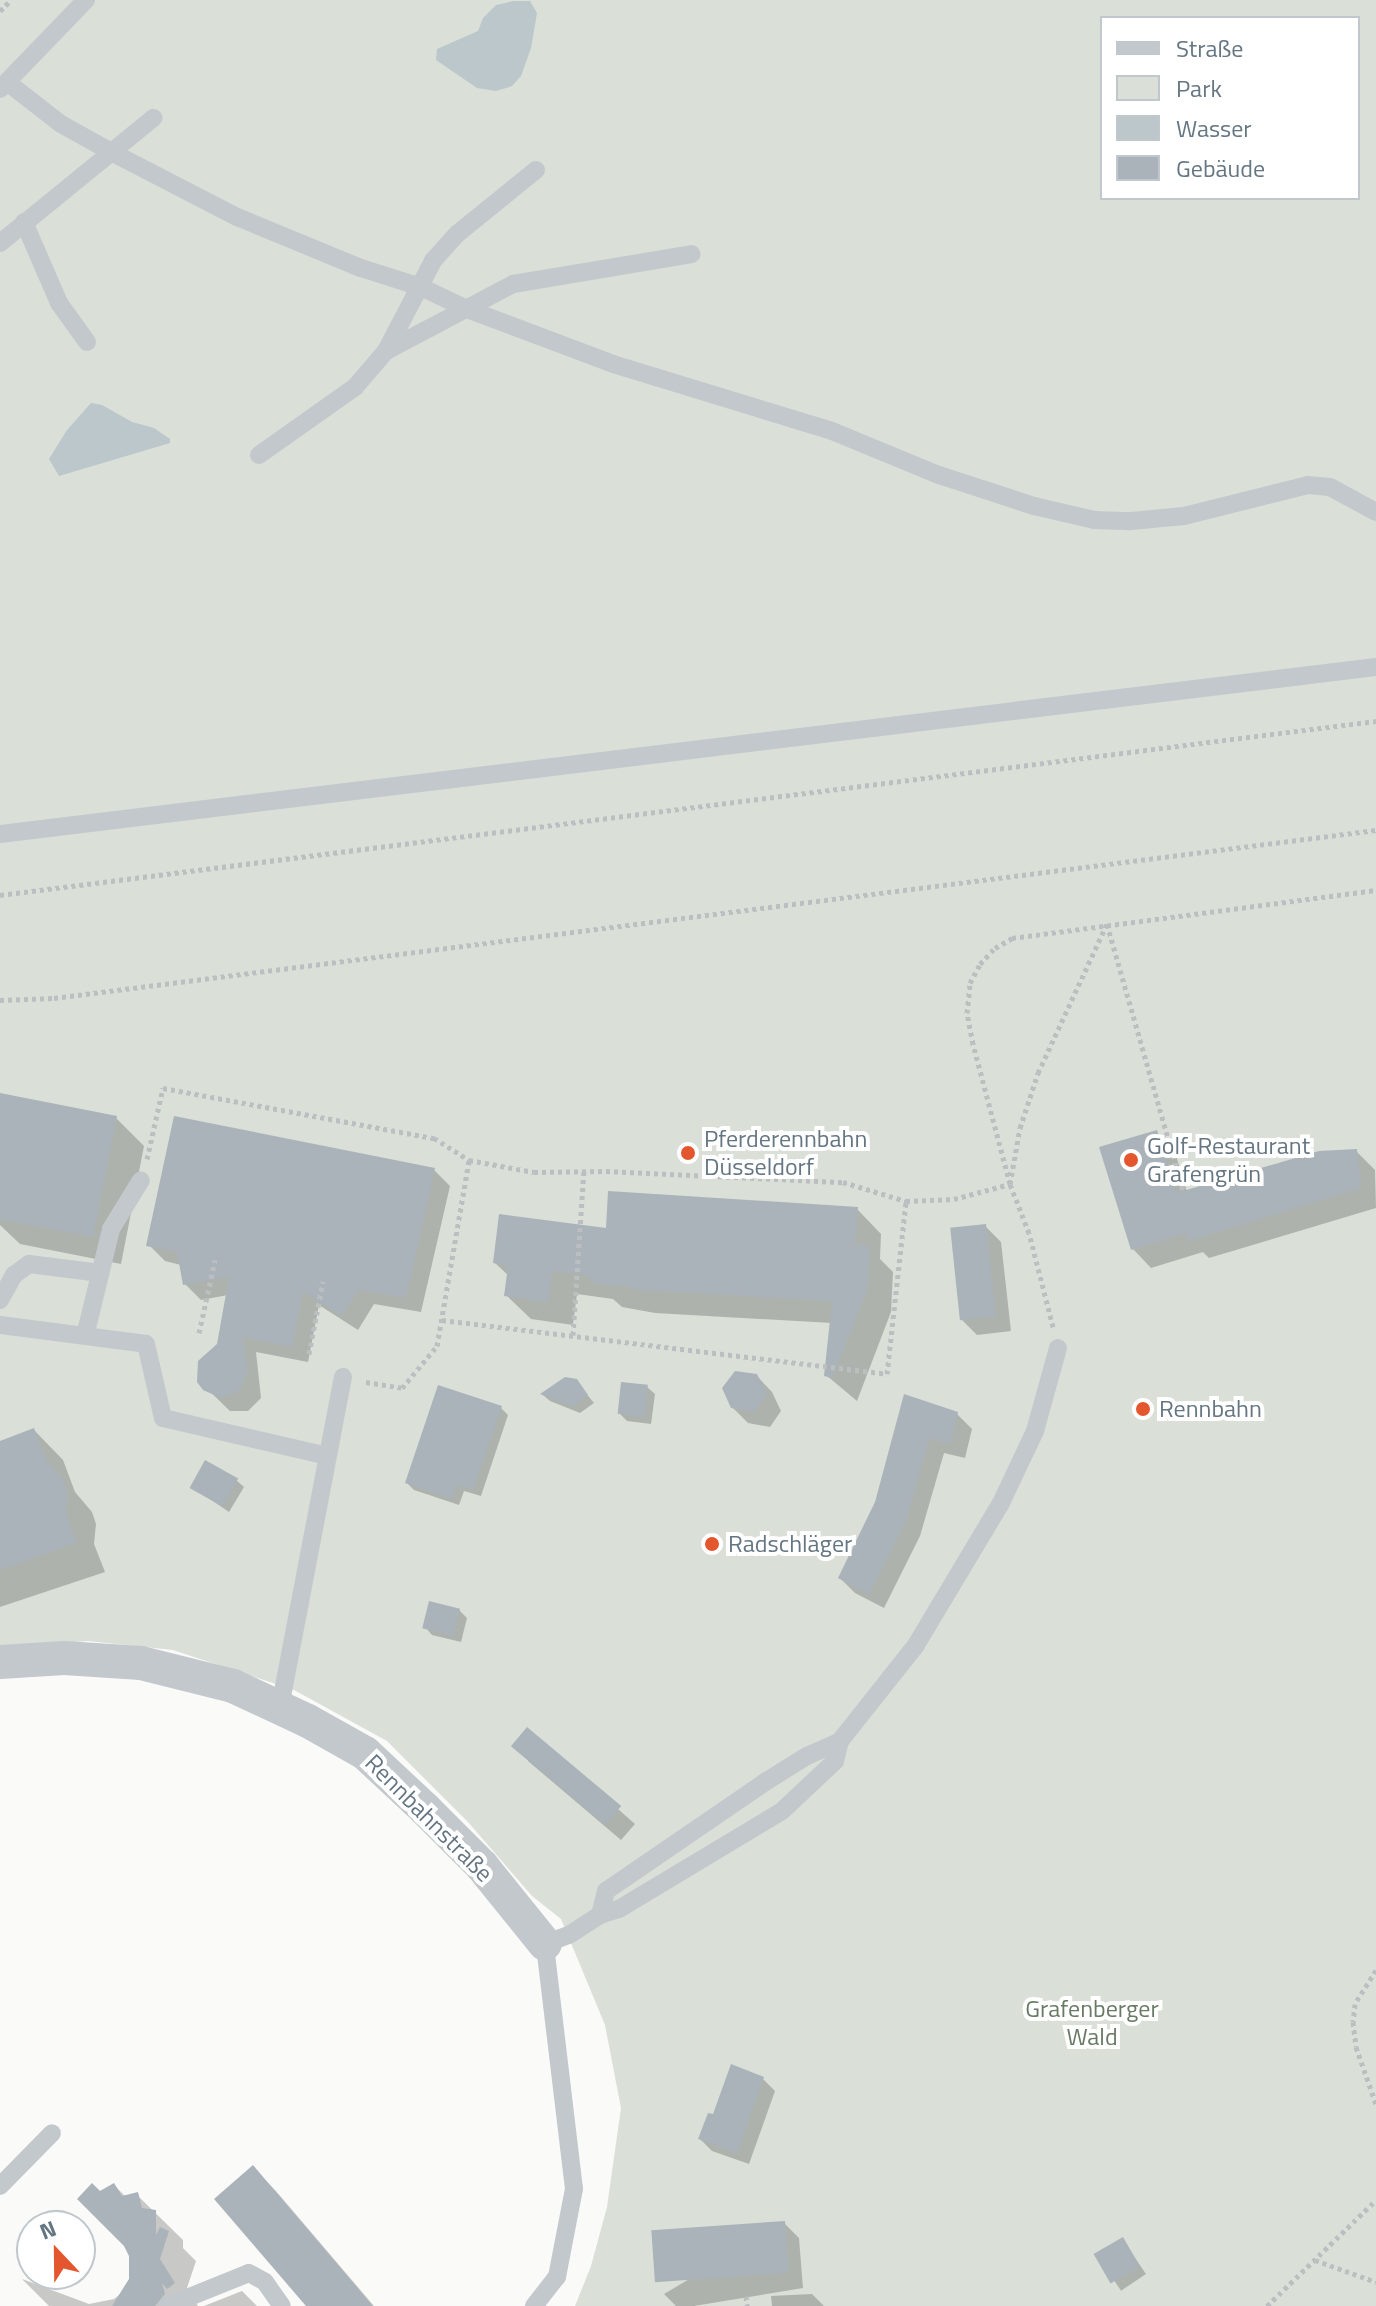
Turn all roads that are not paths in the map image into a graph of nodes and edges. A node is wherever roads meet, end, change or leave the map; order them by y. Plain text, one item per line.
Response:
1 (86, 0) edge
2 (4, 86) edge
3 (153, 118) dead end
4 (113, 153) junction
5 (536, 170) dead end
6 (24, 222) junction
7 (0, 243) edge
8 (692, 254) dead end
9 (421, 287) junction
10 (467, 309) junction
11 (87, 342) dead end
12 (386, 351) junction
13 (259, 455) dead end
14 (1376, 512) edge
15 (1376, 667) edge
16 (0, 834) edge
17 (141, 1180) road end
18 (100, 1273) junction
19 (0, 1300) edge
20 (0, 1325) edge
21 (85, 1336) junction
22 (1058, 1348) road end
23 (343, 1377) road end
24 (328, 1456) junction
25 (0, 1662) edge
26 (280, 1707) junction
27 (840, 1741) junction
28 (600, 1915) junction
29 (545, 1944) junction
30 (52, 2133) dead end
31 (0, 2186) edge
32 (167, 2306) edge
33 (282, 2306) edge
34 (534, 2306) edge

1 - 2 lane
2 - 4 lane
3 - 4 lane
4 - 6 lane
4 - 9 lane
5 - 9 lane
6 - 7 lane
6 - 11 lane
8 - 10 lane
9 - 10 lane
9 - 12 lane
10 - 12 lane
10 - 14 lane
12 - 13 lane
15 - 16 lane
17 - 18 lane
18 - 19 lane
18 - 21 lane
20 - 21 lane
21 - 24 lane
22 - 27 lane
23 - 24 lane
24 - 26 lane
25 - 26 street, Rennbahnstraße
26 - 29 street, Rennbahnstraße
27 - 28 lane
27 - 28 lane
28 - 29 lane
29 - 34 lane
30 - 31 lane
32 - 33 lane

